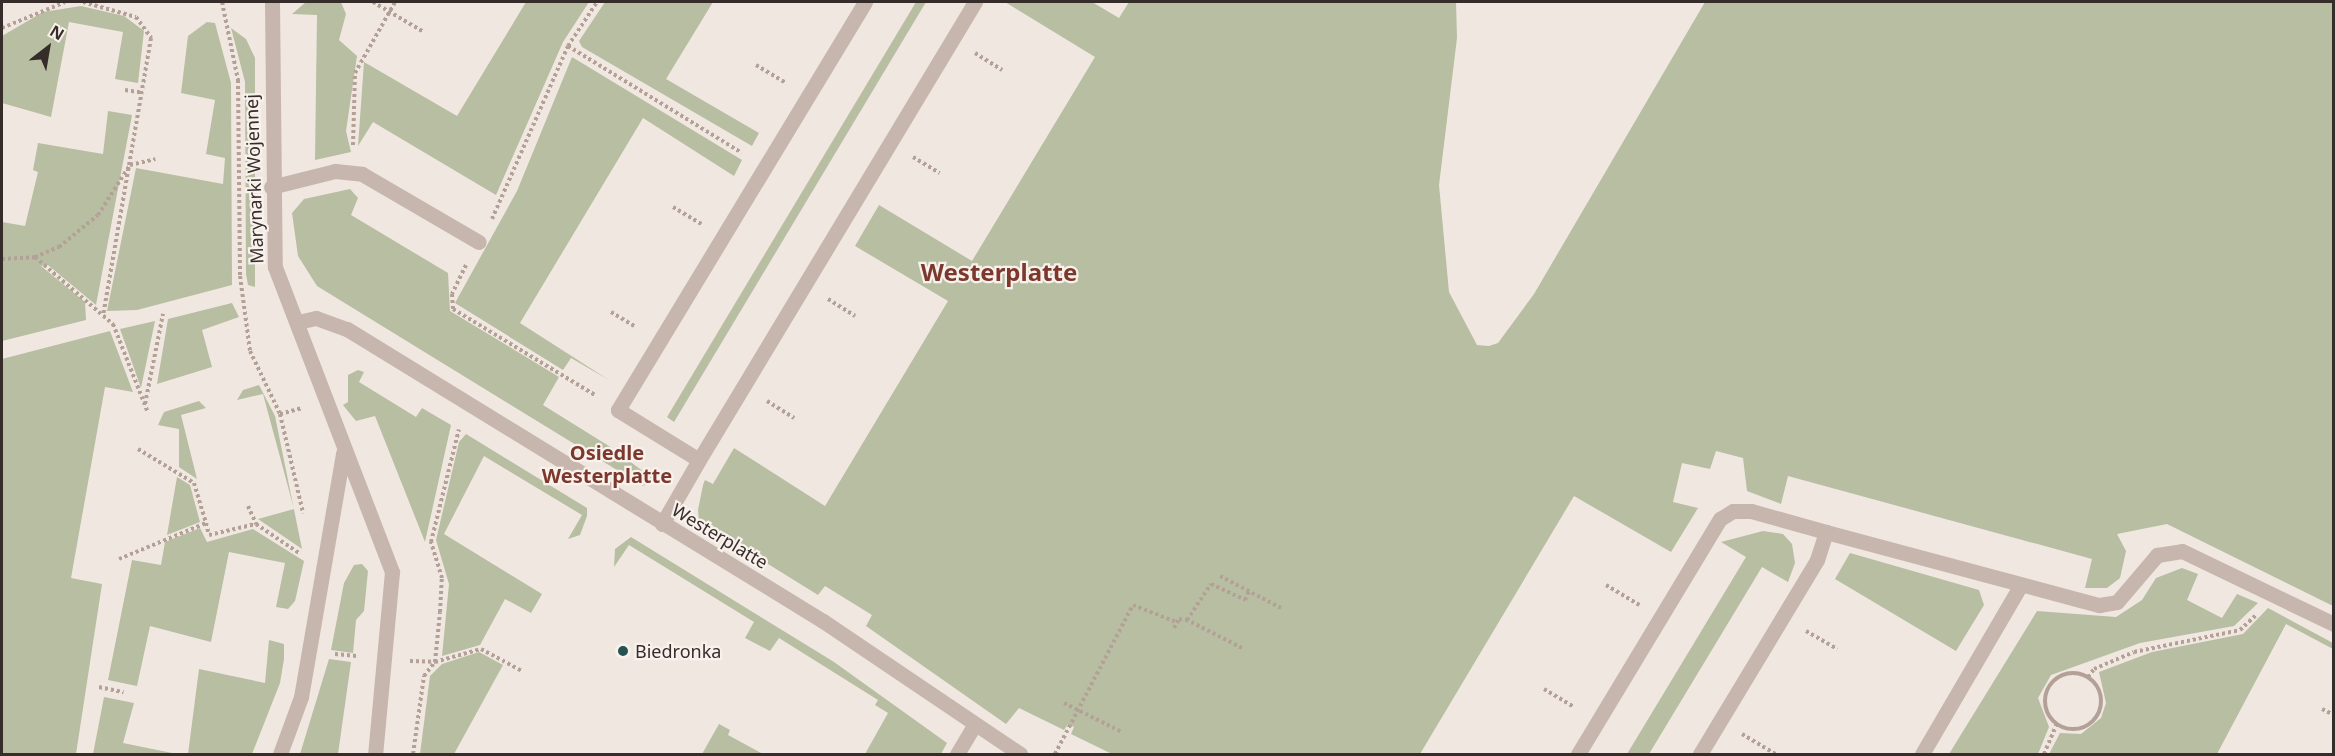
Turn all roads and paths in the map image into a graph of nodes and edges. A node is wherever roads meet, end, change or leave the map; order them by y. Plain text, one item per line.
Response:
1 (65, 2) edge
2 (83, 2) edge
3 (222, 2) edge
4 (272, 2) edge
5 (373, 2) edge
6 (395, 2) edge
7 (597, 2) edge
8 (865, 2) edge
9 (975, 2) edge
10 (390, 11) junction
11 (2, 28) edge
12 (424, 32) dead end
13 (568, 46) junction
14 (756, 65) dead end
15 (125, 90) dead end
16 (143, 93) junction
17 (807, 96) junction
18 (155, 159) dead end
19 (130, 165) junction
20 (765, 166) junction
21 (362, 174) junction
22 (271, 187) junction
23 (479, 242) junction
24 (35, 257) junction
25 (2, 260) edge
26 (163, 314) dead end
27 (103, 315) junction
28 (298, 322) junction
29 (145, 405) junction
30 (618, 410) junction
31 (148, 413) dead end
32 (462, 423) dead end
33 (138, 449) dead end
34 (343, 452) junction
35 (699, 460) junction
36 (249, 506) dead end
37 (304, 520) dead end
38 (206, 523) junction
39 (256, 524) junction
40 (662, 524) junction
41 (1826, 532) junction
42 (307, 549) dead end
43 (119, 559) dead end
44 (1220, 576) dead end
45 (1606, 585) dead end
46 (2020, 586) junction
47 (1249, 591) junction
48 (2271, 592) junction
49 (1281, 608) dead end
50 (1659, 617) junction
51 (1782, 617) junction
52 (1187, 620) junction
53 (1176, 622) junction
54 (2334, 624) edge
55 (1174, 628) dead end
56 (1242, 648) dead end
57 (1837, 649) dead end
58 (2088, 677) junction
59 (99, 687) dead end
60 (1544, 689) dead end
61 (123, 692) dead end
62 (1064, 703) dead end
63 (2322, 709) dead end
64 (1079, 711) junction
65 (2334, 715) edge
66 (1720, 721) junction
67 (1598, 722) junction
68 (2057, 724) junction
69 (974, 726) junction
70 (1120, 731) dead end
71 (280, 754) edge
72 (375, 754) edge
73 (413, 754) edge
74 (957, 754) edge
75 (1020, 754) edge
76 (1055, 754) edge
77 (1578, 754) edge
78 (1700, 754) edge
79 (1775, 754) edge
80 (1922, 754) edge
81 (2044, 754) edge

1 - 11 path
2 - 16 path
3 - 37 path
4 - 22 street, Marynarki Wojennej
5 - 10 path
6 - 10 path
7 - 13 path
8 - 17 street
9 - 35 street
10 - 12 path
10 - 21 path
13 - 20 path
13 - 23 path
14 - 17 path
15 - 16 path
16 - 19 path
17 - 20 street
18 - 19 path
19 - 24 path
19 - 27 path
20 - 30 street
21 - 22 street
21 - 23 street
22 - 28 street, Marynarki Wojennej
23 - 30 path
24 - 25 path
24 - 27 path
26 - 29 path
27 - 29 path
28 - 34 street, Marynarki Wojennej
28 - 40 street, Westerplatte
29 - 31 path
30 - 35 street
32 - 73 path
33 - 38 path
34 - 71 street, Marynarki Wojennej
34 - 72 street, Marynarki Wojennej
35 - 40 street
36 - 39 path
38 - 39 path
38 - 43 path
39 - 42 path
40 - 69 street, Westerplatte
41 - 46 street
41 - 50 street
41 - 51 street
44 - 47 path
45 - 50 path
46 - 48 street
46 - 80 street
47 - 49 path
47 - 52 path
48 - 54 street
48 - 58 path
50 - 67 street
51 - 57 path
51 - 66 street
52 - 53 path
52 - 56 path
53 - 55 path
53 - 64 path
58 - 68 path
58 - 68 path
59 - 61 path
60 - 67 path
62 - 64 path
63 - 65 path
64 - 70 path
64 - 76 path
66 - 78 street
66 - 79 path
67 - 77 street
68 - 81 path
69 - 74 street
69 - 75 street, Westerplatte

